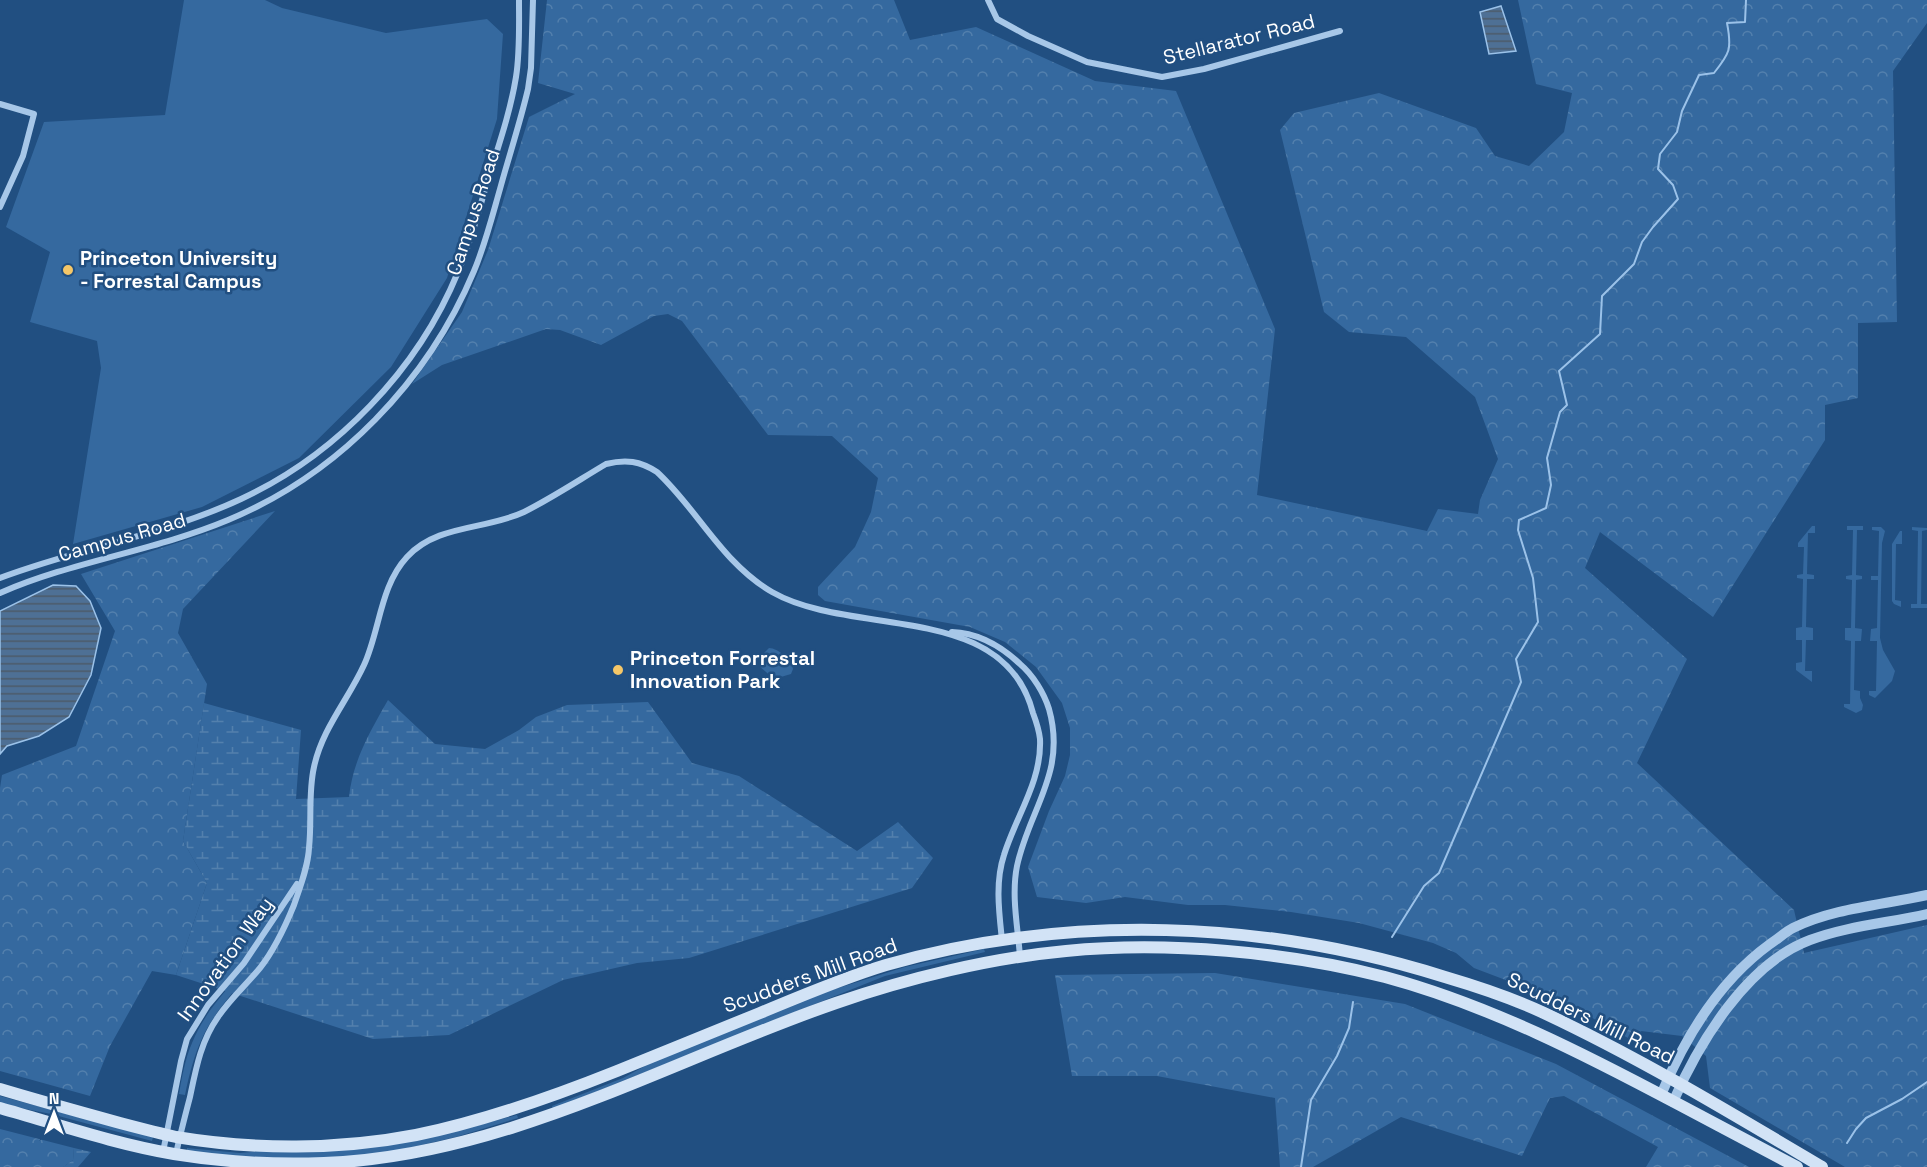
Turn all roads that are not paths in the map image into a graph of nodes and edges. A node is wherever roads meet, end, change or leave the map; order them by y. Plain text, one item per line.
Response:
1 (519, 0) edge
2 (533, 0) edge
3 (988, 0) edge
4 (1340, 31) dead end
5 (0, 104) edge
6 (0, 207) edge
7 (0, 578) edge
8 (0, 594) edge
9 (939, 632) junction
10 (303, 876) junction
11 (1927, 895) edge
12 (1927, 914) edge
13 (1018, 938) junction
14 (1002, 940) junction
15 (254, 949) junction
16 (1020, 957) junction
17 (267, 958) junction
18 (1668, 1077) junction
19 (1681, 1084) junction
20 (0, 1089) edge
21 (1661, 1095) junction
22 (1673, 1102) junction
23 (0, 1108) edge
24 (166, 1135) junction
25 (179, 1137) junction
26 (163, 1152) junction
27 (176, 1154) junction
28 (1797, 1167) edge
29 (1822, 1167) edge

1 - 7 street, Campus Road
2 - 8 street, Campus Road
3 - 4 street, Stellarator Road
5 - 6 street
9 - 10 street, Innovation Way
9 - 13 street, Innovation Way
9 - 14 street, Innovation Way
10 - 15 street, Innovation Way
10 - 17 street, Innovation Way
11 - 18 street
12 - 19 street
13 - 14 main road, Scudders Mill Road
13 - 16 street, Innovation Way
13 - 18 main road, Scudders Mill Road
14 - 25 main road, Scudders Mill Road
15 - 17 street
15 - 24 street, Innovation Way
16 - 21 main road, Scudders Mill Road
16 - 27 main road, Scudders Mill Road
17 - 25 street, Innovation Way
18 - 19 main road, Scudders Mill Road
18 - 21 street
19 - 22 street
19 - 29 main road, Scudders Mill Road
20 - 24 main road, Scudders Mill Road
21 - 22 main road, Scudders Mill Road
22 - 28 main road, Scudders Mill Road
23 - 26 main road, Scudders Mill Road
24 - 25 main road, Scudders Mill Road
24 - 26 street, Innovation Way
25 - 27 street, Innovation Way
26 - 27 main road, Scudders Mill Road

